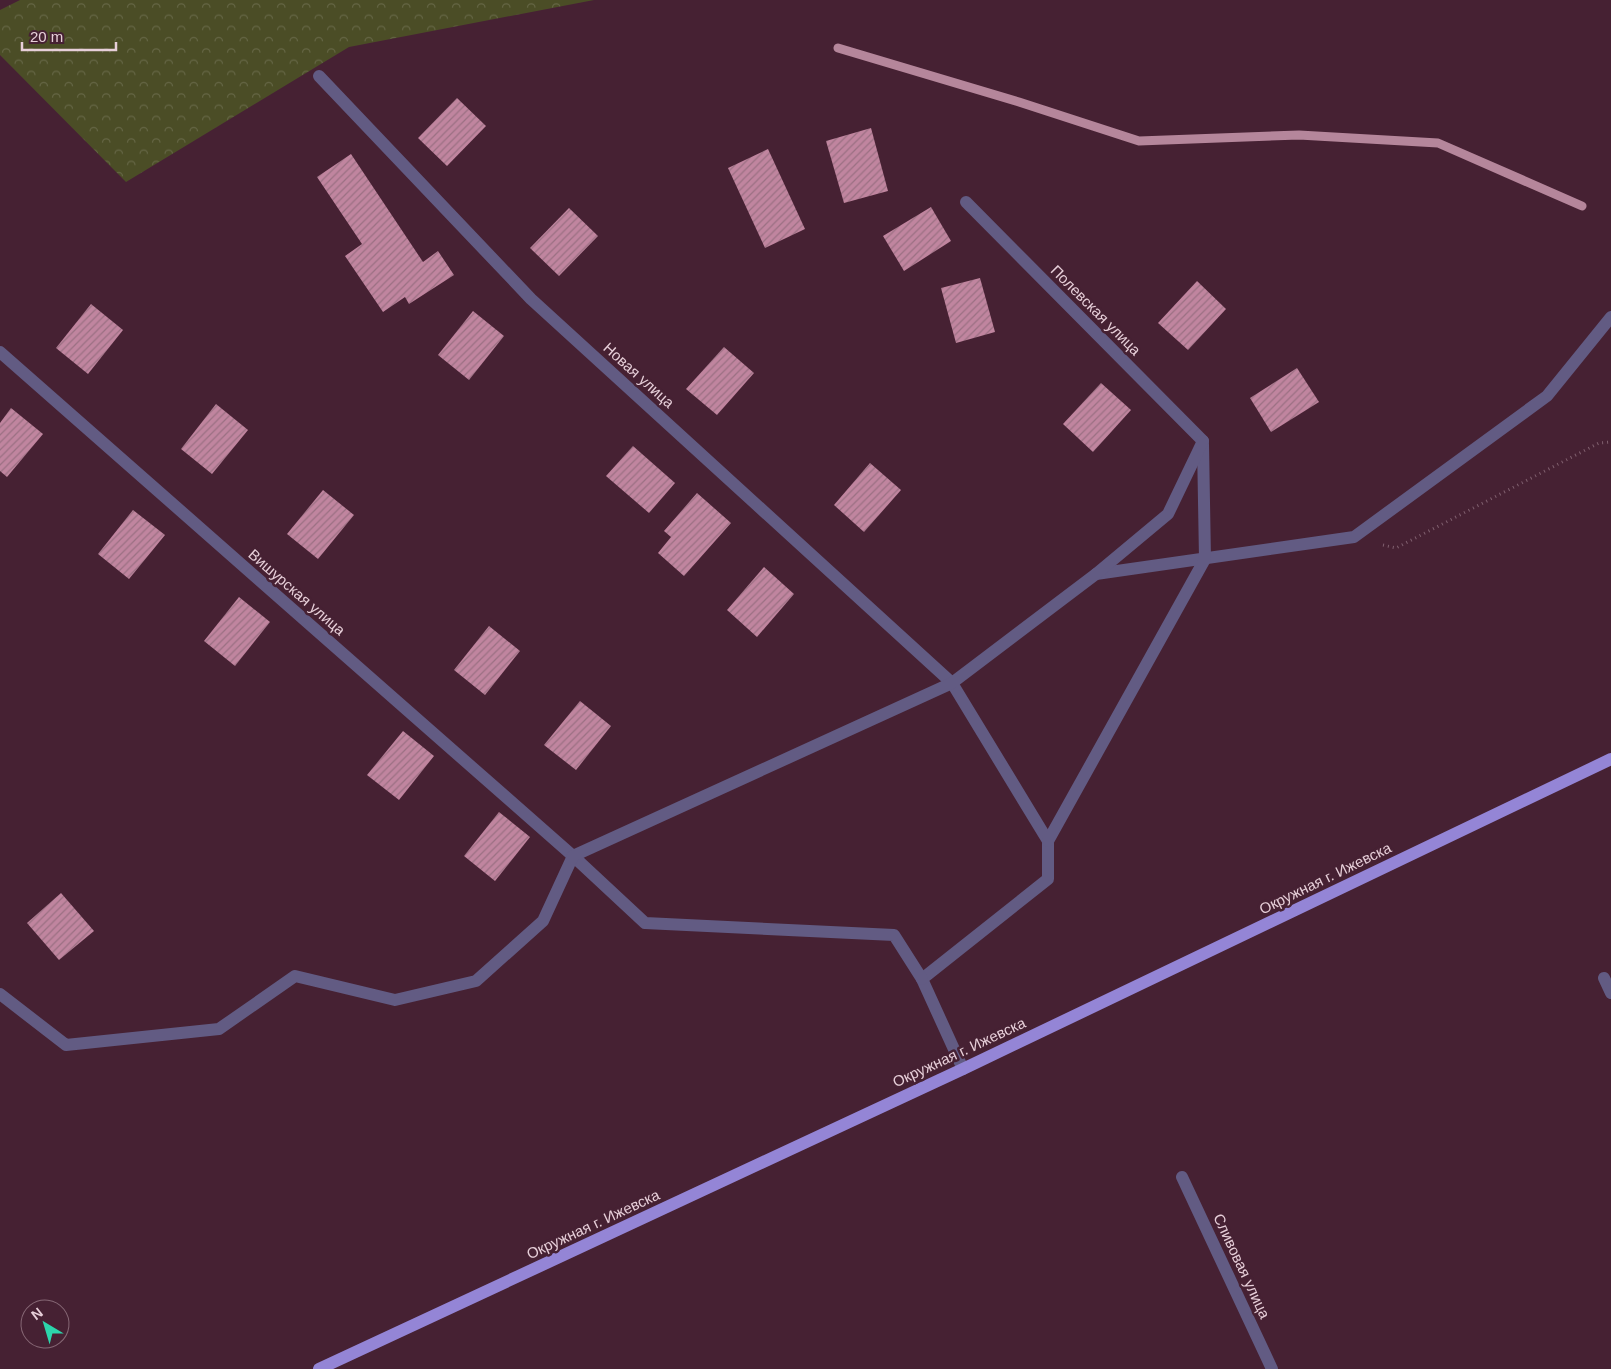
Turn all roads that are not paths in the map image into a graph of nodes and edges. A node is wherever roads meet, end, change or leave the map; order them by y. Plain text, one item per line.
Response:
1 (319, 76) dead end
2 (966, 202) dead end
3 (1611, 317) edge
4 (0, 352) edge
5 (1203, 441) junction
6 (1205, 560) junction
7 (1096, 574) junction
8 (952, 683) junction
9 (1611, 759) edge
10 (1048, 841) junction
11 (573, 856) junction
12 (1604, 978) dead end
13 (922, 979) junction
14 (1611, 993) edge
15 (0, 994) edge
16 (963, 1069) junction
17 (1182, 1176) dead end
18 (319, 1369) edge
19 (1272, 1369) edge

1 - 8 street, Новая улица
2 - 5 street, Полевская улица
3 - 6 street
4 - 11 street, Вишурская улица
5 - 6 street
5 - 7 street
6 - 7 street
6 - 10 street
7 - 8 street
8 - 10 street, Новая улица
8 - 11 street
9 - 16 main road, Окружная г. Ижевска
10 - 13 street
11 - 13 street, Вишурская улица
11 - 15 street
12 - 14 street
13 - 16 street
16 - 18 main road, Окружная г. Ижевска
17 - 19 street, Сливовая улица

